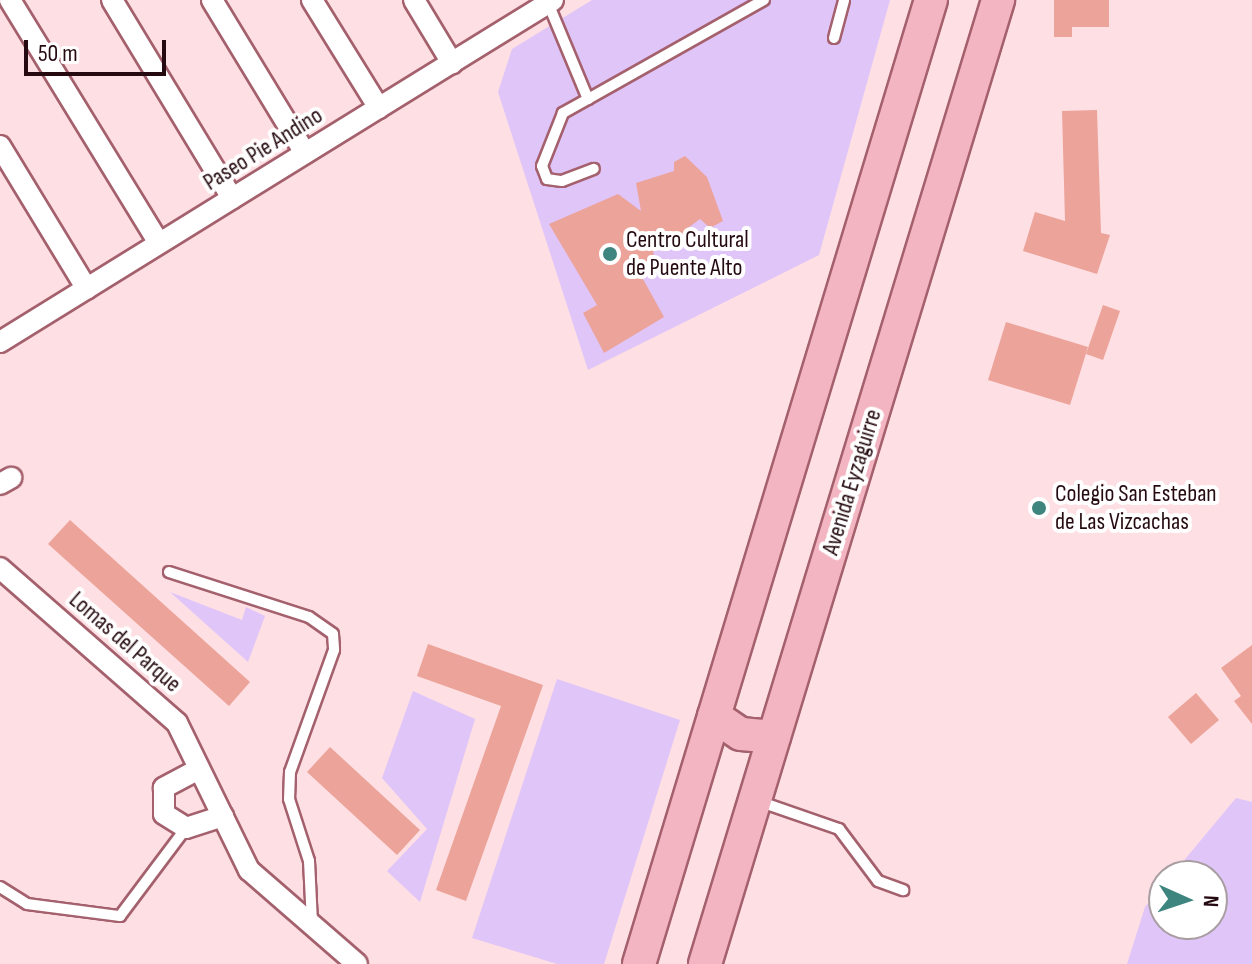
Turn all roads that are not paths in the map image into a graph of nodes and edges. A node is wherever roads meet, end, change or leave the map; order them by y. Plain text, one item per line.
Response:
1 (10, 0) edge
2 (112, 0) edge
3 (212, 0) edge
4 (312, 0) edge
5 (414, 0) edge
6 (512, 0) edge
7 (764, 0) edge
8 (844, 0) edge
9 (931, 0) edge
10 (998, 0) edge
11 (551, 2) edge
12 (524, 18) junction
13 (834, 38) dead end
14 (452, 63) junction
15 (588, 99) junction
16 (379, 108) junction
17 (0, 146) edge
18 (305, 153) junction
19 (594, 169) dead end
20 (232, 198) junction
21 (159, 243) junction
22 (87, 289) junction
23 (0, 342) edge
24 (0, 568) edge
25 (169, 572) dead end
26 (714, 716) junction
27 (774, 737) junction
28 (199, 769) junction
29 (755, 800) junction
30 (223, 816) junction
31 (186, 828) junction
32 (0, 887) edge
33 (903, 890) dead end
34 (312, 925) junction
35 (357, 964) edge
36 (639, 964) edge
37 (705, 964) edge

1 - 21 street
2 - 20 street
3 - 18 street
4 - 16 street
5 - 14 street
6 - 12 street
7 - 15 lane
8 - 13 lane
9 - 26 main road
10 - 27 main road, Avenida Eyzaguirre
11 - 12 street, Paseo Pie Andino
11 - 15 lane
12 - 14 street, Paseo Pie Andino
14 - 16 street, Paseo Pie Andino
15 - 19 lane
16 - 18 street, Paseo Pie Andino
17 - 22 street
18 - 20 street, Paseo Pie Andino
20 - 21 street, Paseo Pie Andino
21 - 22 street, Paseo Pie Andino
22 - 23 street, Paseo Pie Andino
24 - 28 street, Lomas del Parque
25 - 34 lane
26 - 27 main road
26 - 36 main road
27 - 29 main road, Avenida Eyzaguirre
28 - 30 street, Lomas del Parque
28 - 31 street
29 - 33 lane
29 - 37 main road, Avenida Eyzaguirre
30 - 31 street
30 - 34 street, Lomas del Parque
31 - 32 lane
34 - 35 street, Lomas del Parque

